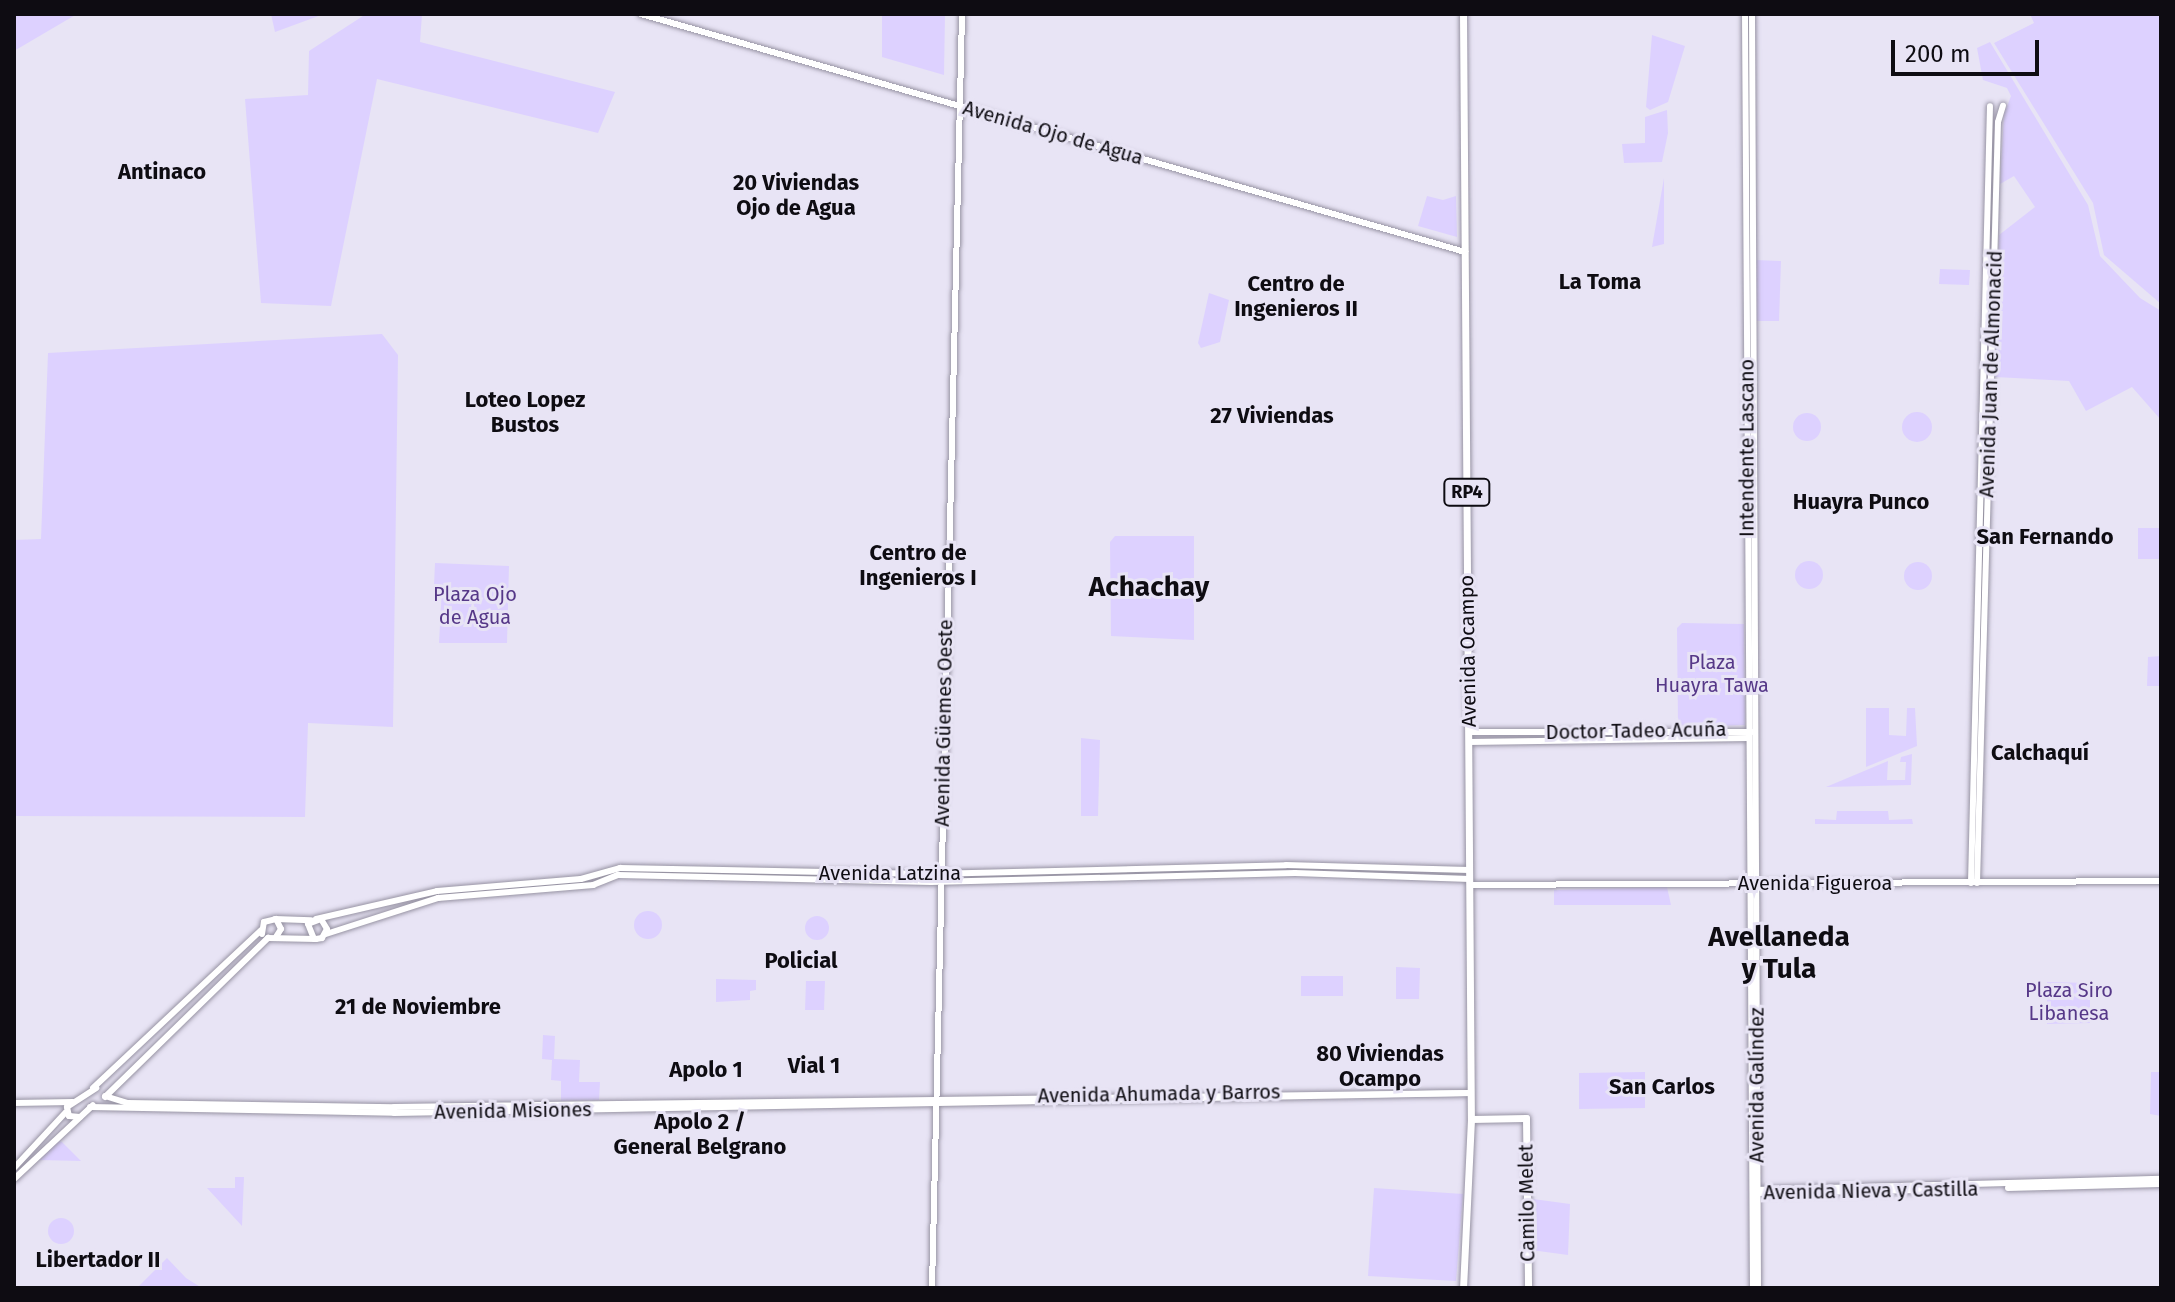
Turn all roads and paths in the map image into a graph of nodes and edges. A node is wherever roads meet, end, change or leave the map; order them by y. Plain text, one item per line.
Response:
1 (641, 14) edge
2 (962, 14) edge
3 (1463, 14) edge
4 (1745, 14) edge
5 (1752, 14) edge
6 (959, 106) junction
7 (1990, 106) dead end
8 (2003, 106) dead end
9 (1465, 252) junction
10 (1469, 732) junction
11 (1751, 734) junction
12 (1469, 742) junction
13 (1469, 870) junction
14 (941, 877) junction
15 (2161, 881) edge
16 (1470, 882) junction
17 (1752, 883) junction
18 (1974, 883) junction
19 (274, 919) junction
20 (314, 919) junction
21 (261, 930) junction
22 (326, 934) junction
23 (272, 938) junction
24 (314, 939) junction
25 (93, 1088) junction
26 (1471, 1093) junction
27 (105, 1096) junction
28 (937, 1100) junction
29 (73, 1102) junction
30 (14, 1103) edge
31 (49, 1104) junction
32 (90, 1107) junction
33 (66, 1111) junction
34 (80, 1117) junction
35 (1471, 1119) junction
36 (14, 1168) edge
37 (14, 1179) edge
38 (2161, 1182) edge
39 (1756, 1191) junction
40 (932, 1288) edge
41 (1463, 1288) edge
42 (1528, 1288) edge
43 (1755, 1288) edge

1 - 6 main road, Avenida Ojo de Agua
2 - 6 main road, Avenida Güemes Oeste
3 - 9 main road, Avenida Ocampo / RP4
4 - 11 main road, Intendente Lascano
5 - 11 main road, Intendente Lascano
6 - 9 main road, Avenida Ojo de Agua
6 - 14 main road, Avenida Güemes Oeste
7 - 18 main road
8 - 18 main road, Avenida Juan de Almonacid
9 - 10 main road, Avenida Ocampo / RP4
10 - 11 main road, Doctor Tadeo Acuña
10 - 12 main road, Avenida Ocampo / RP4
11 - 12 main road, Doctor Tadeo Acuña
11 - 17 main road, Intendente Lascano
12 - 13 main road, Avenida Ocampo / RP4
13 - 14 main road, Avenida Latzina
13 - 16 main road, Avenida Ocampo / RP4
14 - 16 main road, Avenida Latzina
14 - 20 main road, Avenida Latzina
14 - 22 main road, Avenida Latzina
14 - 28 main road, Avenida Güemes Oeste
15 - 18 main road, Avenida Figueroa
16 - 17 main road, Avenida Figueroa
16 - 26 main road, Avenida Ocampo / RP4
17 - 18 main road, Avenida Figueroa
17 - 39 main road, Avenida Galíndez
19 - 20 main road, Avenida Latzina
19 - 21 main road
19 - 23 main road
20 - 22 main road
20 - 24 main road
21 - 23 main road
21 - 25 main road
22 - 24 main road, Avenida Latzina
23 - 24 main road
23 - 27 main road
25 - 27 main road, Avenida Misiones
25 - 29 main road
26 - 28 main road, Avenida Ahumada y Barros
26 - 35 main road, Avenida Ocampo / RP4
27 - 28 main road, Avenida Misiones
27 - 32 main road
28 - 32 main road, Avenida Misiones
28 - 40 main road, Avenida Güemes Oeste
29 - 31 main road
29 - 33 main road
30 - 31 main road
31 - 33 main road
32 - 34 main road
33 - 34 main road
33 - 36 main road
34 - 37 main road
35 - 41 main road, Avenida Ocampo / RP4
35 - 42 main road, Camilo Melet
38 - 39 main road, Avenida Nieva y Castilla
39 - 43 main road, Avenida Galíndez

